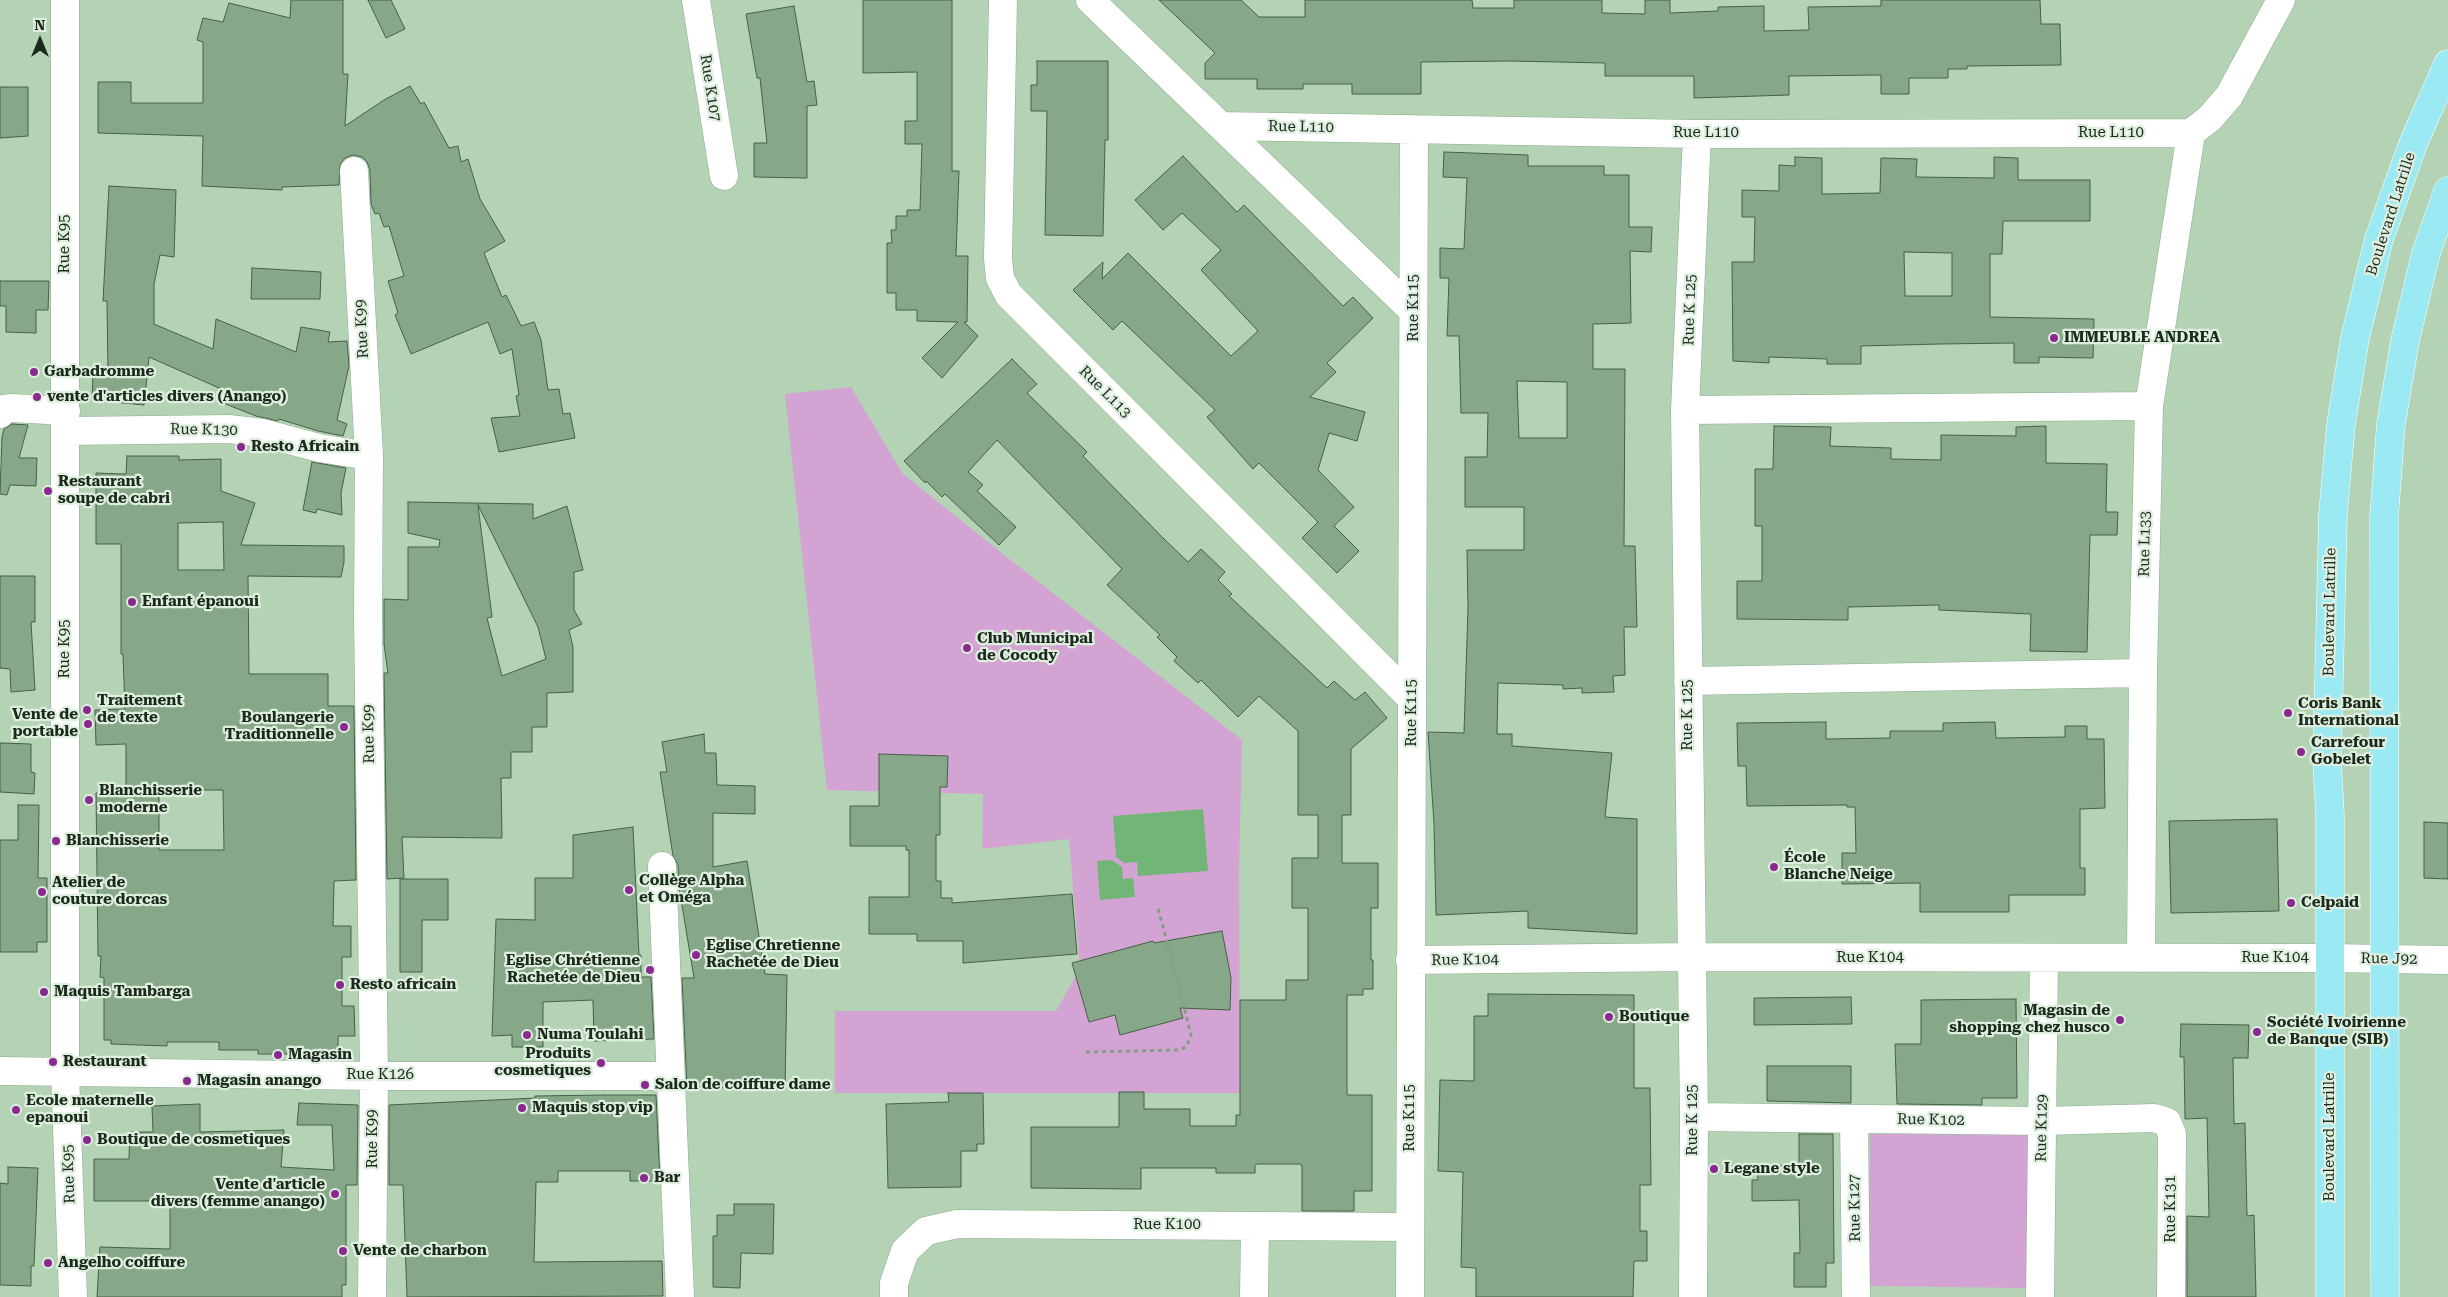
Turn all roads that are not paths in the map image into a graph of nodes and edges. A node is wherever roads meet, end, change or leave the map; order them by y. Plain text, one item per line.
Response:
1 (65, 0) edge
2 (696, 0) edge
3 (1003, 0) edge
4 (1090, 0) edge
5 (2281, 0) edge
6 (2448, 64) edge
7 (1221, 126) junction
8 (1414, 128) junction
9 (2190, 133) junction
10 (1697, 134) junction
11 (354, 171) dead end
12 (724, 176) dead end
13 (2448, 191) edge
14 (1414, 311) junction
15 (2148, 406) junction
16 (1685, 410) junction
17 (0, 414) edge
18 (65, 421) junction
19 (369, 456) junction
20 (2142, 673) junction
21 (1688, 681) junction
22 (1412, 699) junction
23 (662, 866) dead end
24 (1691, 957) junction
25 (2141, 958) junction
26 (2329, 958) junction
27 (2385, 958) junction
28 (2044, 959) junction
29 (1410, 960) junction
30 (2448, 960) edge
31 (0, 1072) edge
32 (65, 1072) junction
33 (374, 1076) junction
34 (669, 1076) junction
35 (1694, 1117) junction
36 (1854, 1119) junction
37 (2042, 1121) junction
38 (2167, 1122) joint
39 (1255, 1226) junction
40 (1410, 1228) junction
41 (72, 1297) edge
42 (372, 1297) edge
43 (680, 1297) edge
44 (894, 1297) edge
45 (1254, 1297) edge
46 (1410, 1297) edge
47 (1693, 1297) edge
48 (1856, 1297) edge
49 (2040, 1297) edge
50 (2171, 1297) edge
51 (2330, 1297) edge
52 (2385, 1297) edge

1 - 18 street, Rue K95
2 - 12 street, Rue K107
3 - 22 street, Rue L113
4 - 7 street
5 - 9 street
6 - 26 main road, Boulevard Latrille
7 - 8 street, Rue L110
7 - 14 street
8 - 10 street, Rue L110
8 - 14 street, Rue K115
9 - 10 street, Rue L110
9 - 15 street, Rue L133
10 - 16 street, Rue K 125
11 - 19 street, Rue K99
13 - 27 main road
14 - 22 street, Rue K115
15 - 16 street
15 - 20 street, Rue L133
16 - 21 street, Rue K 125
17 - 18 street, Rue K130
18 - 19 street, Rue K130
18 - 32 street, Rue K95
19 - 33 street, Rue K99
20 - 21 street
20 - 25 street, Rue L133
21 - 24 street, Rue K 125
22 - 29 street, Rue K115
23 - 34 street
24 - 28 street, Rue K104
24 - 29 street, Rue K104
24 - 35 street, Rue K 125
25 - 26 street, Rue K104
25 - 28 street, Rue K104
26 - 27 street, Rue J92
26 - 51 main road, Boulevard Latrille
27 - 30 street, Rue J92
27 - 52 main road
28 - 37 street, Rue K129
29 - 40 street, Rue K115
31 - 32 street, Rue K126
32 - 33 street, Rue K126
32 - 41 street, Rue K95
33 - 34 street, Rue K126
33 - 42 street, Rue K99
34 - 43 street
35 - 36 street, Rue K102
35 - 47 street, Rue K 125
36 - 37 street, Rue K102
36 - 48 street, Rue K127
37 - 38 street, Rue K102
37 - 49 street, Rue K129
38 - 50 street, Rue K131
39 - 40 street, Rue K100
39 - 44 street, Rue K100
39 - 45 street
40 - 46 street, Rue K115

